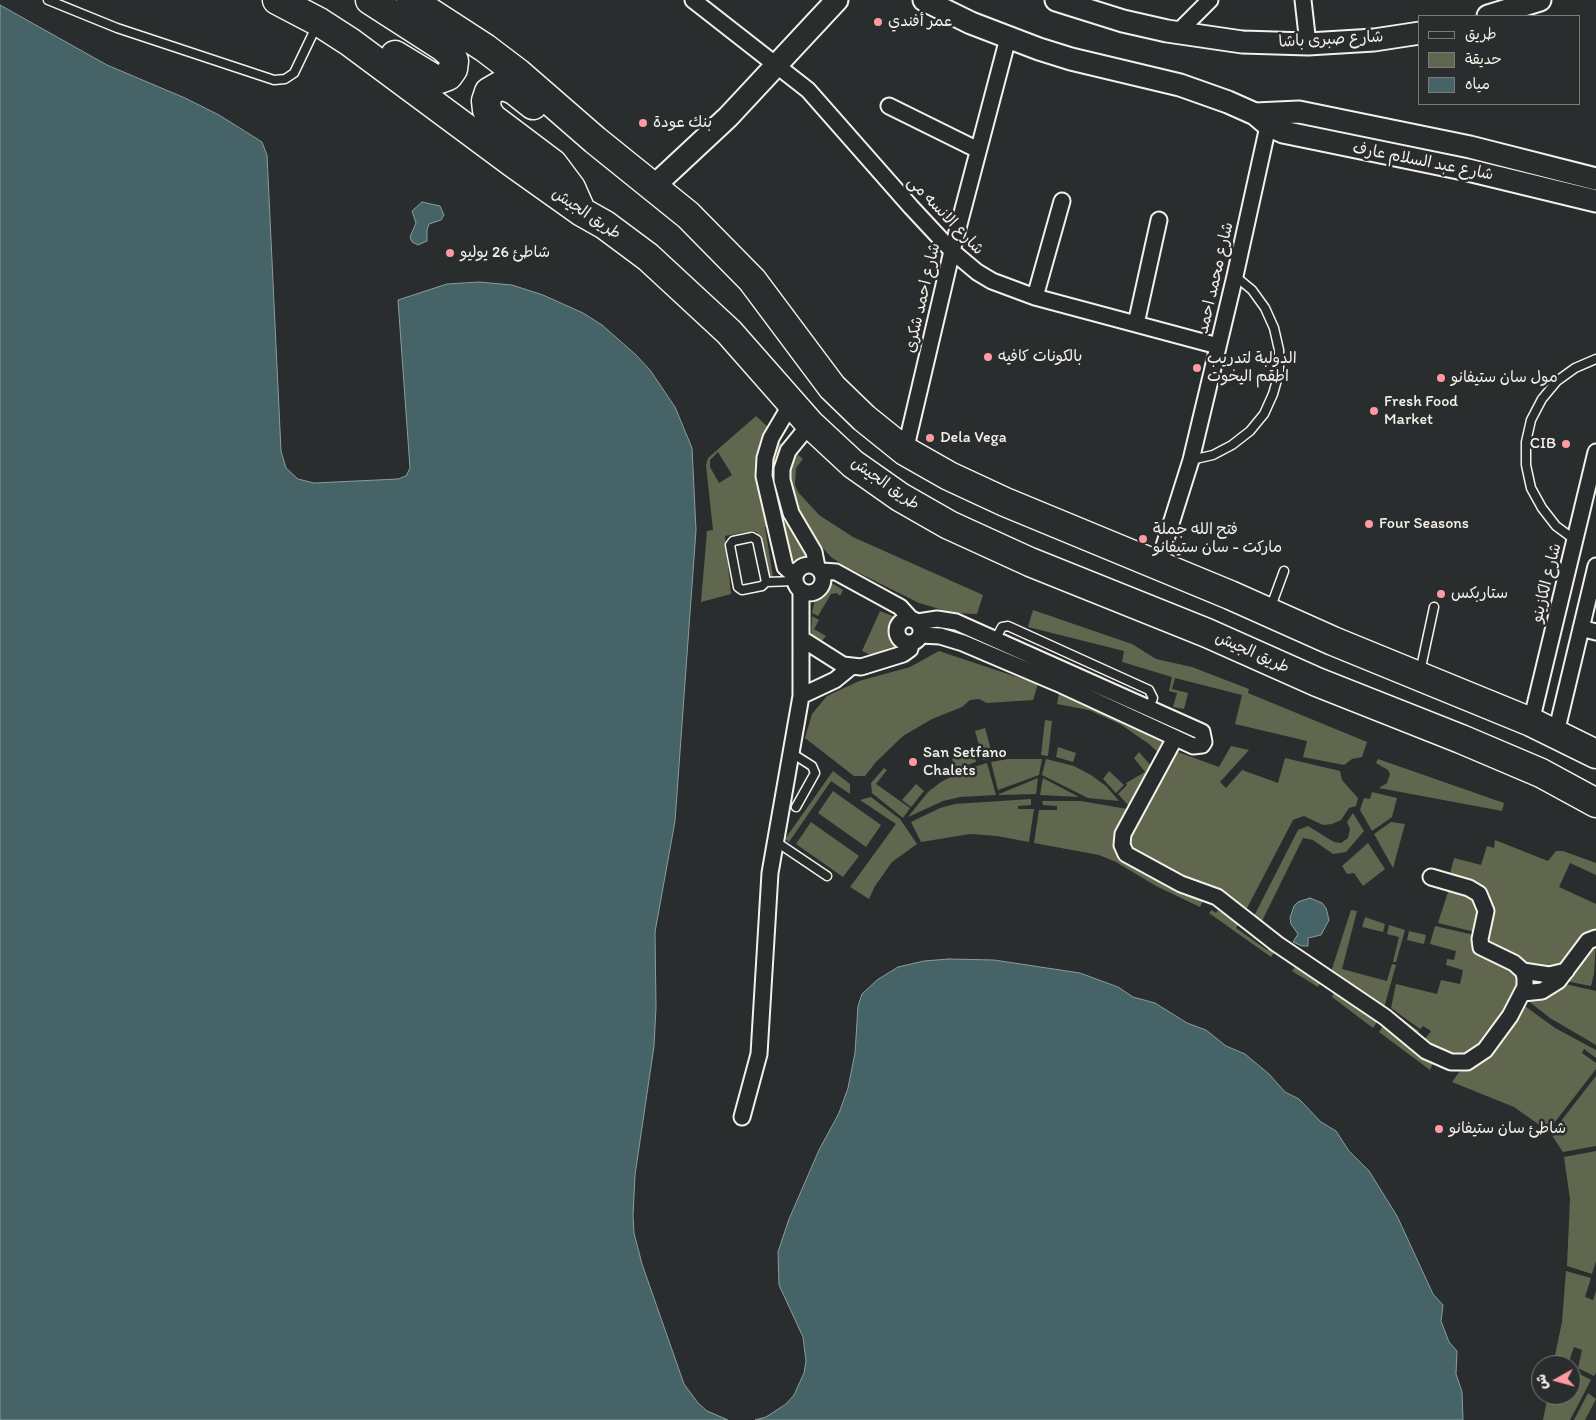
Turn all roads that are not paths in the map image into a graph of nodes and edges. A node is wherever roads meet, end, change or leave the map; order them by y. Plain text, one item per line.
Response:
1 (48, 0) edge
2 (277, 0) edge
3 (370, 0) edge
4 (411, 0) edge
5 (837, 0) edge
6 (924, 0) edge
7 (1210, 0) edge
8 (1303, 0) edge
9 (1540, 0) edge
10 (1066, 2) edge
11 (703, 3) edge
12 (1496, 9) edge
13 (319, 22) junction
14 (1177, 33) junction
15 (1418, 33) edge
16 (1008, 38) junction
17 (1308, 44) junction
18 (778, 65) junction
19 (889, 106) dead end
20 (1264, 117) junction
21 (595, 140) junction
22 (978, 150) junction
23 (1596, 179) edge
24 (654, 186) junction
25 (1062, 201) dead end
26 (1596, 201) edge
27 (582, 212) junction
28 (1159, 220) dead end
29 (952, 251) junction
30 (1235, 276) junction
31 (1035, 297) junction
32 (1136, 324) junction
33 (1218, 346) junction
34 (1596, 359) edge
35 (790, 404) junction
36 (810, 424) junction
37 (905, 451) junction
38 (1596, 452) edge
39 (1191, 460) junction
40 (783, 488) junction
41 (766, 493) junction
42 (792, 516) junction
43 (774, 523) junction
44 (1575, 540) junction
45 (1158, 565) junction
46 (1596, 566) edge
47 (819, 569) junction
48 (1284, 571) dead end
49 (766, 582) junction
50 (797, 583) junction
51 (1434, 607) dead end
52 (1268, 612) junction
53 (1581, 628) junction
54 (915, 630) junction
55 (1596, 632) edge
56 (802, 639) junction
57 (850, 667) junction
58 (1420, 677) junction
59 (802, 696) junction
60 (1531, 722) junction
61 (1556, 733) junction
62 (1175, 738) junction
63 (790, 752) junction
64 (1596, 754) edge
65 (1596, 803) edge
66 (796, 807) dead end
67 (775, 841) junction
68 (827, 876) dead end
69 (1431, 876) dead end
70 (1596, 938) edge
71 (1523, 971) junction
72 (1566, 971) junction
73 (1523, 993) junction
74 (742, 1117) dead end

1 - 13 lane
2 - 13 highway, طريق الجيش
3 - 13 highway
4 - 21 highway
5 - 18 street
6 - 16 street, شارع عبد السلام عارف
7 - 14 street
8 - 17 street
9 - 12 street
10 - 14 street
11 - 18 street, شارع الانسه مى
13 - 27 highway, طريق الجيش
14 - 17 street, شارع صبرى باشا
15 - 17 street, شارع صبرى باشا
16 - 20 street, شارع عبد السلام عارف
16 - 22 street, شارع احمد شكرى
18 - 24 street
18 - 29 street, شارع الانسه مى
19 - 22 street
20 - 23 street, شارع عبد السلام عارف
20 - 26 street, شارع عبد السلام عارف
20 - 30 street, شارع محمد احمد
21 - 24 highway
21 - 27 highway
22 - 29 street, شارع احمد شكرى
24 - 37 highway
25 - 31 street
27 - 35 highway, طريق الجيش
28 - 32 street
29 - 31 street, شارع الانسه مى
29 - 37 street, شارع احمد شكرى
30 - 33 street, شارع محمد احمد
30 - 39 lane
31 - 32 street, شارع الانسه مى
32 - 33 street, شارع الانسه مى
33 - 39 street, شارع محمد احمد
34 - 44 lane
35 - 36 highway, طريق الجيش
35 - 41 street
36 - 40 street
36 - 65 highway, طريق الجيش
37 - 45 highway
38 - 44 street, شارع الكازينو
39 - 45 street, شارع محمد احمد
40 - 41 street
40 - 42 street
41 - 43 street
42 - 43 street
42 - 47 street
43 - 50 street
44 - 60 street, شارع الكازينو
45 - 52 highway
46 - 53 street
47 - 50 street
47 - 50 street
47 - 54 street
48 - 52 lane
49 - 49 lane
49 - 50 lane
50 - 56 street
51 - 58 lane
52 - 58 highway
53 - 55 street
53 - 61 street
54 - 57 street
54 - 62 street
54 - 62 street
56 - 57 street
56 - 59 street
57 - 59 street
58 - 60 highway
59 - 63 street
60 - 61 highway
61 - 64 highway
62 - 73 street
63 - 66 lane
63 - 67 street
67 - 68 lane
67 - 74 street
69 - 71 street
70 - 72 street
71 - 72 street
71 - 73 street
72 - 73 street

